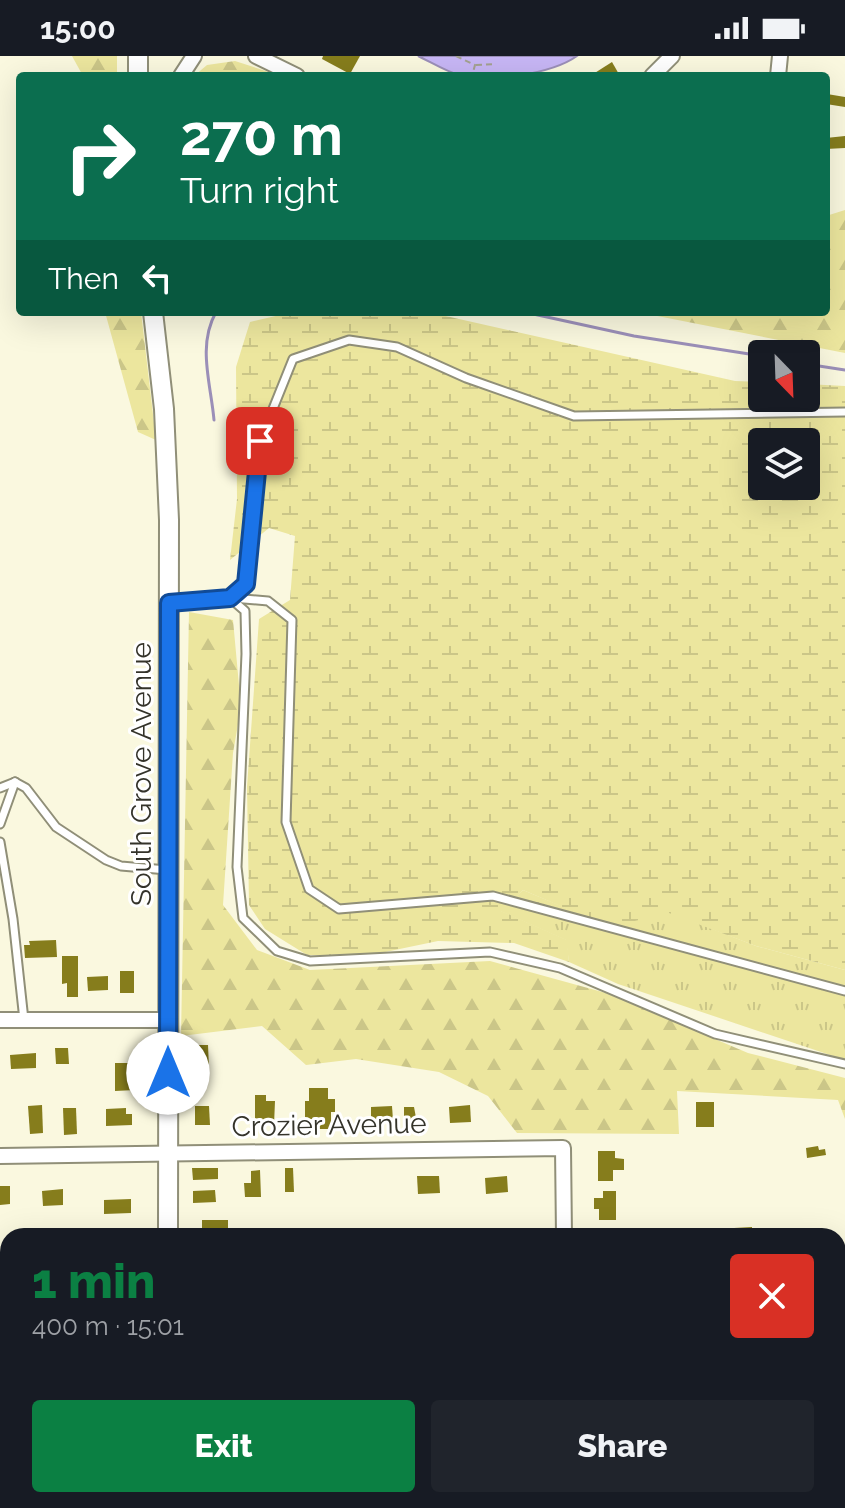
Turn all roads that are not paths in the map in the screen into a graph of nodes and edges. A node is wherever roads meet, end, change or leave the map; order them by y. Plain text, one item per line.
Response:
1 (256, 56) edge
2 (672, 56) edge
3 (289, 72) edge
4 (656, 72) edge
5 (153, 316) edge
6 (845, 412) edge
7 (230, 598) junction
8 (169, 603) junction
9 (15, 782) junction
10 (0, 788) edge
11 (0, 824) edge
12 (0, 842) edge
13 (169, 870) junction
14 (845, 991) edge
15 (0, 1020) edge
16 (24, 1020) junction
17 (168, 1020) junction
18 (845, 1064) edge
19 (168, 1152) junction
20 (0, 1156) edge
21 (168, 1228) edge
22 (564, 1228) edge

1 - 3 street
2 - 4 street
5 - 8 main road, South Grove Avenue
6 - 7 lane
7 - 8 lane
7 - 14 lane
7 - 18 lane
8 - 13 main road, South Grove Avenue
9 - 10 lane
9 - 11 lane
9 - 13 lane
12 - 16 lane
13 - 17 main road, South Grove Avenue
15 - 16 street
16 - 17 street
17 - 19 main road, South Grove Avenue
19 - 20 street, Crozier Avenue
19 - 21 main road, South Grove Avenue
19 - 22 street, Crozier Avenue

